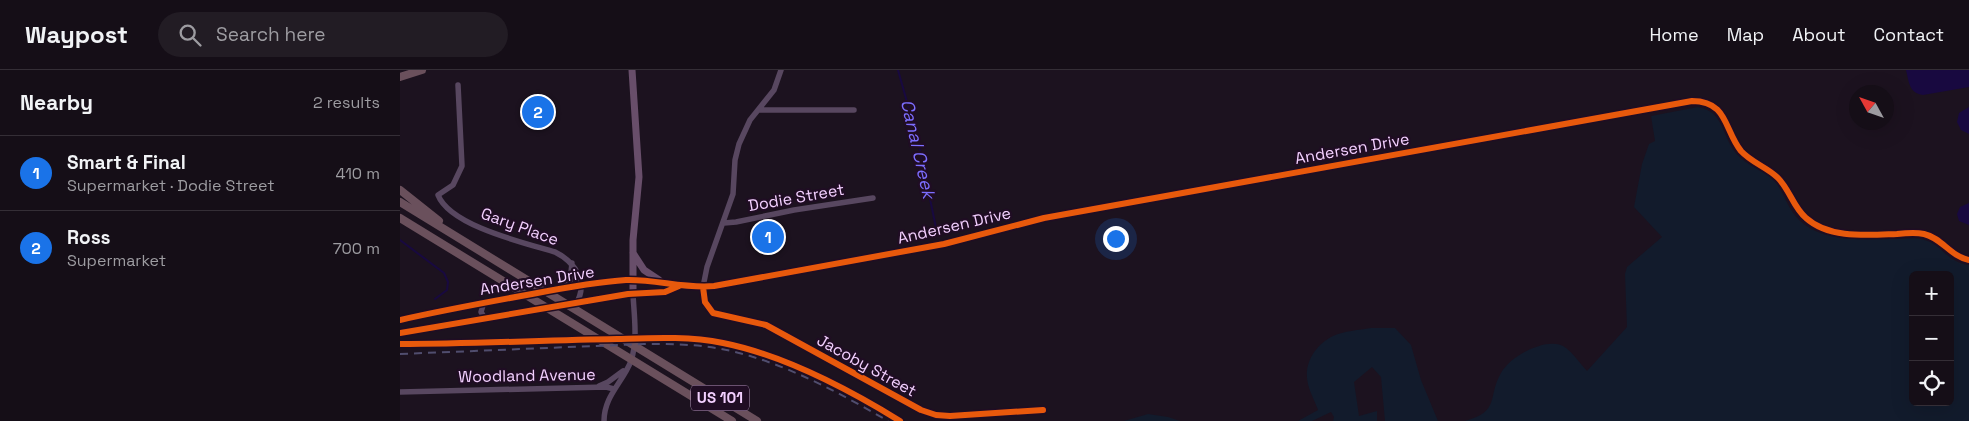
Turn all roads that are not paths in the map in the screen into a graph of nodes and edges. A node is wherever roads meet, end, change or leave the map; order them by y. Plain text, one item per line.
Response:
1 (422, 70) edge
2 (632, 70) edge
3 (781, 70) edge
4 (400, 77) edge
5 (458, 85) dead end
6 (758, 110) junction
7 (854, 110) dead end
8 (400, 190) edge
9 (873, 198) dead end
10 (400, 202) edge
11 (400, 218) edge
12 (400, 223) edge
13 (724, 223) junction
14 (414, 227) junction
15 (459, 239) junction
16 (632, 252) junction
17 (1969, 260) edge
18 (572, 263) junction
19 (632, 280) junction
20 (662, 282) junction
21 (580, 286) junction
22 (679, 286) junction
23 (703, 287) junction
24 (564, 288) junction
25 (633, 294) junction
26 (484, 302) junction
27 (576, 304) junction
28 (489, 319) junction
29 (400, 320) edge
30 (400, 333) edge
31 (628, 367) junction
32 (592, 388) junction
33 (614, 389) junction
34 (400, 392) edge
35 (1044, 410) dead end
36 (604, 421) edge
37 (732, 421) edge
38 (757, 421) edge

1 - 4 highway
2 - 16 main road
3 - 6 street
5 - 18 street, Gary Place
6 - 7 street
6 - 13 street
8 - 15 highway
9 - 13 street, Dodie Street
10 - 15 highway, US 101
11 - 14 highway, US 101
12 - 14 highway
13 - 23 street
14 - 37 highway, US 101
15 - 38 highway, US 101
16 - 19 main road
16 - 20 main road
17 - 23 main road, Andersen Drive
18 - 21 street, Gary Place
18 - 24 street, Gary Place
19 - 20 main road, Andersen Drive
19 - 21 main road, Andersen Drive
19 - 25 main road
20 - 22 main road, Andersen Drive
21 - 24 main road, Andersen Drive
21 - 27 street
22 - 23 main road, Andersen Drive
22 - 25 main road, Andersen Drive
23 - 35 street, Jacoby Street
24 - 26 main road, Andersen Drive
25 - 27 main road, Andersen Drive
25 - 31 street, Woodland Avenue
26 - 28 street
26 - 29 main road, Andersen Drive
27 - 28 main road, Andersen Drive
28 - 30 main road, Andersen Drive
31 - 32 street
31 - 33 street, Woodland Avenue
32 - 33 street, Woodland Avenue
32 - 34 street, Woodland Avenue
33 - 36 street

